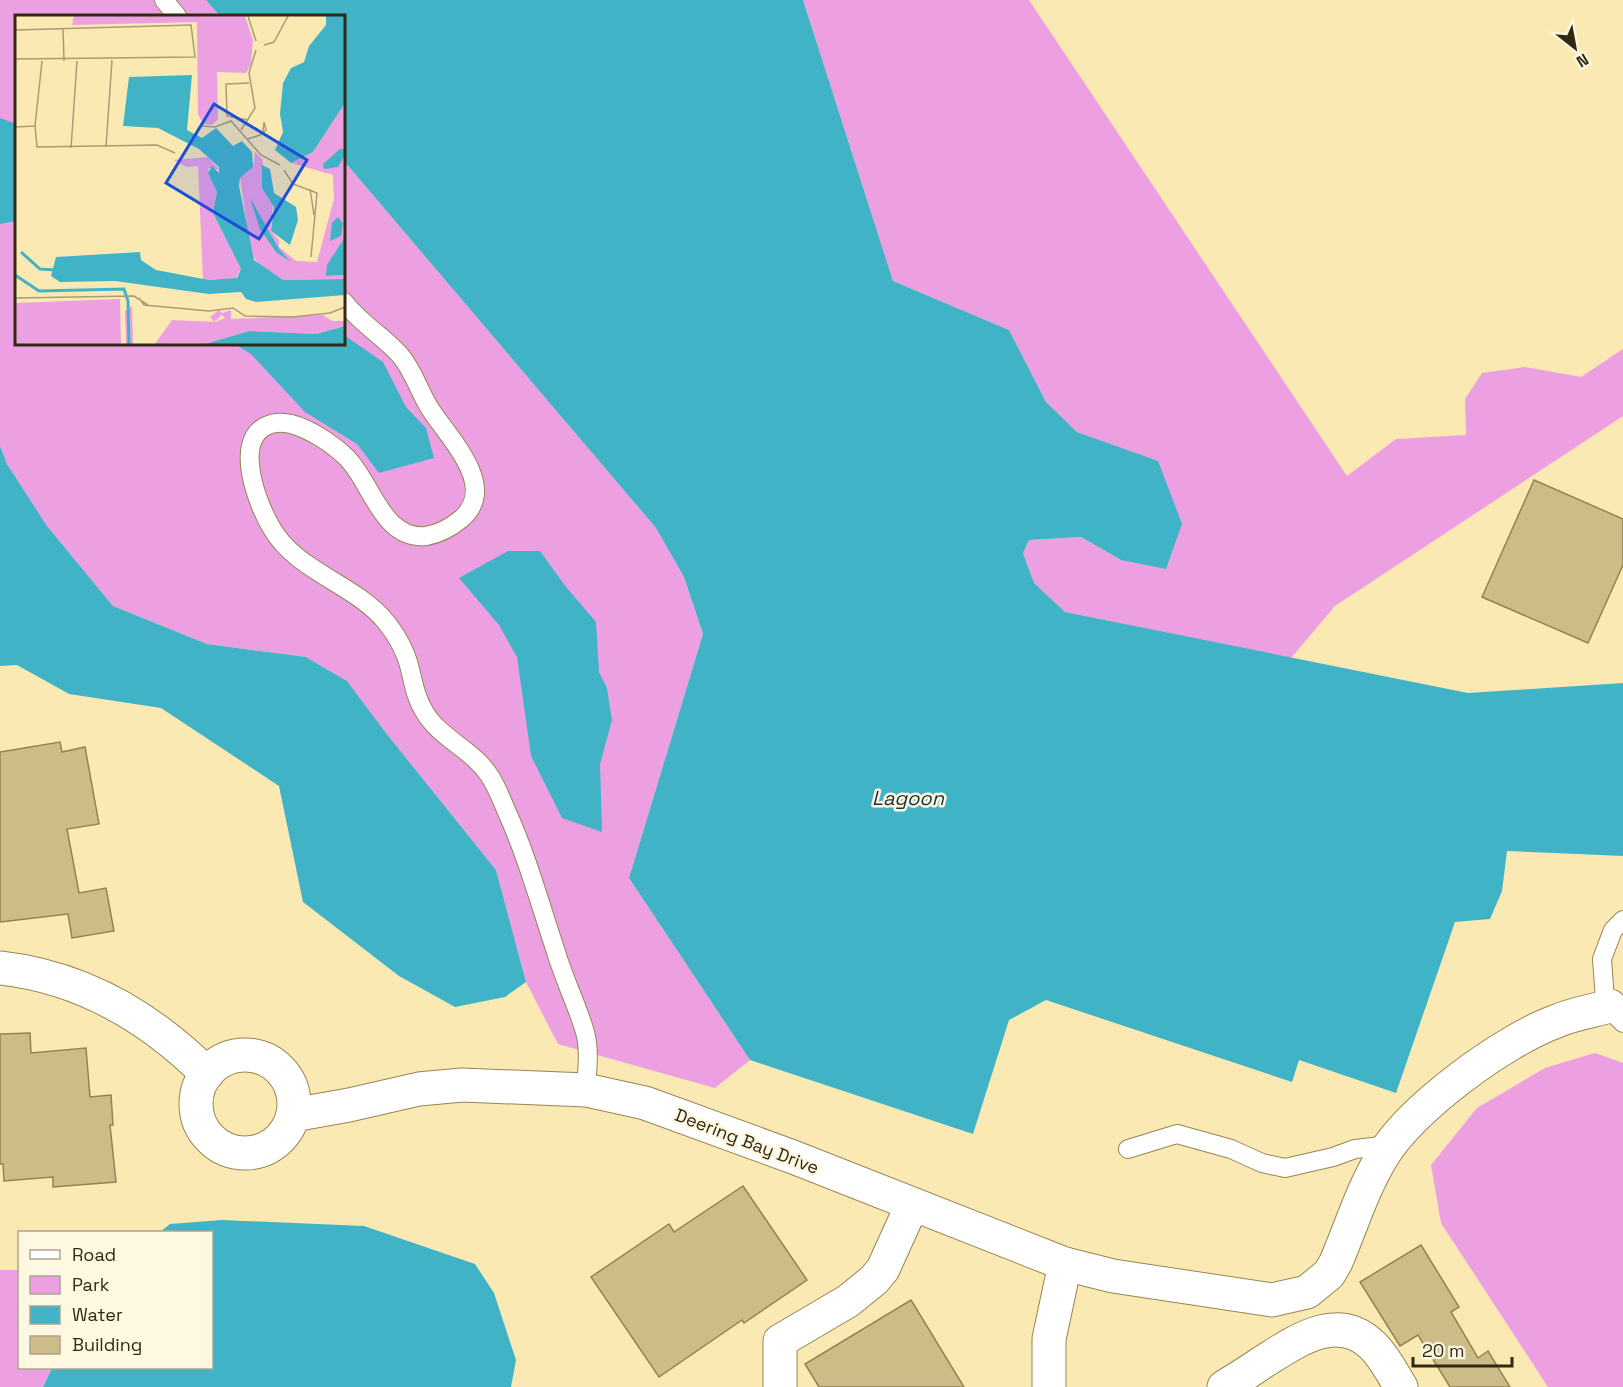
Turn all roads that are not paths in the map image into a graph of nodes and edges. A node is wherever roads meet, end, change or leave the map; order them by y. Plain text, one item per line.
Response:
1 (164, 0) edge
2 (176, 15) edge
3 (345, 303) edge
4 (1623, 920) edge
5 (0, 968) edge
6 (1616, 1015) edge
7 (207, 1074) junction
8 (586, 1090) junction
9 (293, 1115) junction
10 (1390, 1145) junction
11 (1128, 1149) dead end
12 (912, 1205) junction
13 (1065, 1264) junction
14 (780, 1387) edge
15 (1048, 1387) edge
16 (1224, 1387) edge
17 (1401, 1387) edge

1 - 2 lane
3 - 8 lane
4 - 6 lane
5 - 7 street
6 - 10 street, Deering Bay Drive
7 - 9 street
7 - 9 street
8 - 9 street, Deering Bay Drive
8 - 12 street, Deering Bay Drive
10 - 11 lane
10 - 13 street, Deering Bay Drive
12 - 13 street, Deering Bay Drive
12 - 14 street
13 - 15 street
16 - 17 street

